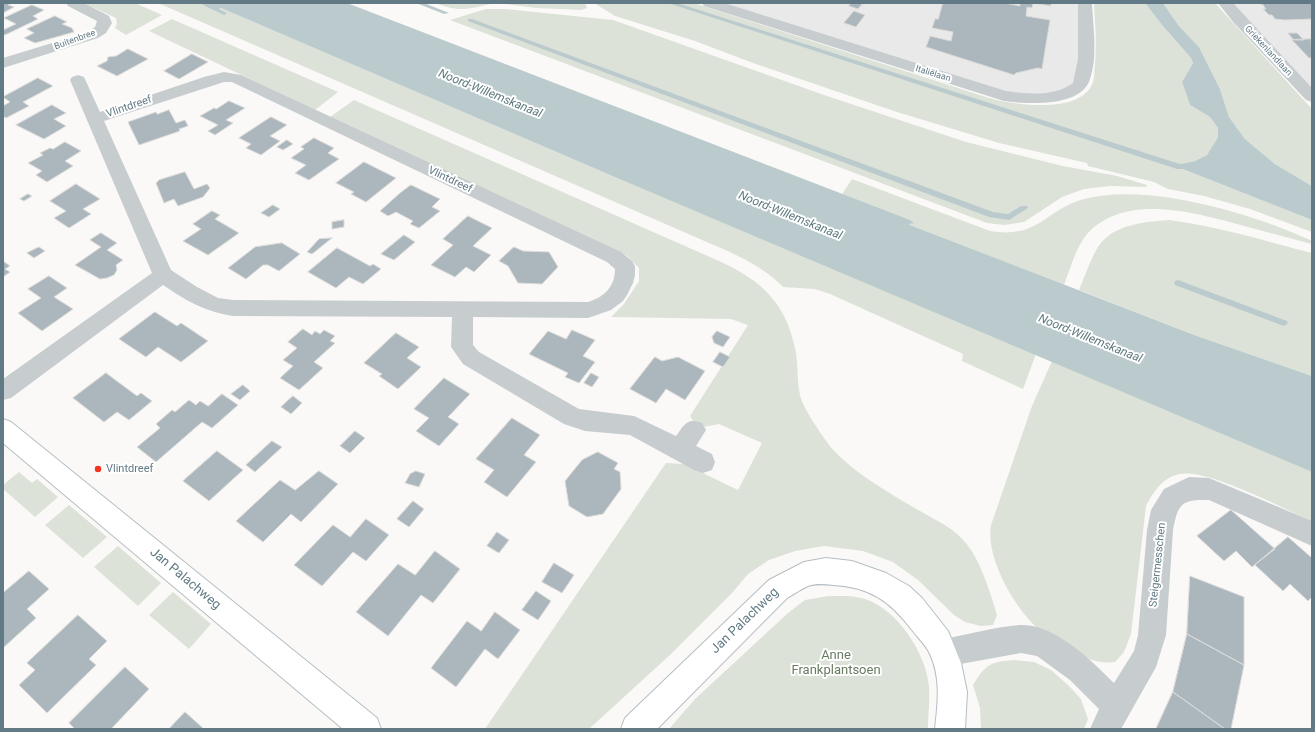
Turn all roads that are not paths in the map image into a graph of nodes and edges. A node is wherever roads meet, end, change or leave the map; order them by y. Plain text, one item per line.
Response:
1 (73, 3) edge
2 (708, 3) edge
3 (1085, 3) edge
4 (1224, 3) edge
5 (3, 63) edge
6 (78, 80) dead end
7 (1312, 97) edge
8 (95, 118) junction
9 (163, 275) junction
10 (463, 309) junction
11 (3, 391) edge
12 (3, 429) edge
13 (694, 430) dead end
14 (680, 450) junction
15 (703, 462) dead end
16 (1312, 534) edge
17 (944, 652) junction
18 (1111, 717) edge
19 (366, 729) edge
20 (636, 729) edge
21 (950, 729) edge

1 - 5 street, Buitenbree
2 - 3 street, Italiëlaan
4 - 7 street, Griekenlandlaan
6 - 8 street, Vlintdreef
8 - 9 street, Vlintdreef
8 - 10 street, Vlintdreef
9 - 10 street, Vlintdreef
9 - 11 street
10 - 14 street
12 - 19 street, Jan Palachweg
13 - 14 street
14 - 15 street
16 - 18 street, Steigermesschen
17 - 18 street, Steigermesschen
17 - 20 street, Jan Palachweg
17 - 21 street, Jan Palachweg

